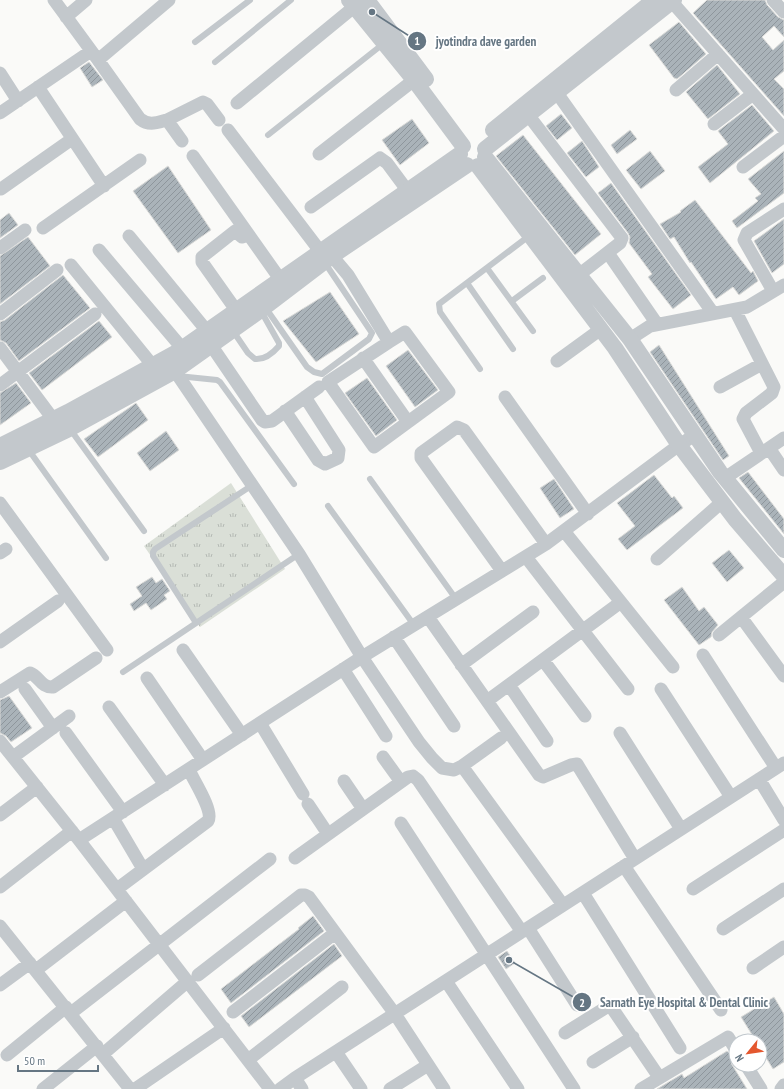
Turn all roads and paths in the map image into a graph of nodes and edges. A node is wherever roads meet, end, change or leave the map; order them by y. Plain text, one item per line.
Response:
1 (54, 0) edge
2 (86, 0) edge
3 (169, 0) edge
4 (250, 0) edge
5 (654, 0) edge
6 (773, 0) edge
7 (288, 1) edge
8 (673, 1) edge
9 (357, 2) edge
10 (784, 12) edge
11 (66, 17) junction
12 (195, 42) dead end
13 (385, 43) junction
14 (718, 54) junction
15 (94, 56) junction
16 (215, 62) dead end
17 (0, 74) edge
18 (414, 80) junction
19 (38, 87) junction
20 (676, 90) dead end
21 (557, 93) junction
22 (753, 94) junction
23 (18, 101) junction
24 (237, 103) dead end
25 (0, 113) edge
26 (529, 116) junction
27 (167, 120) junction
28 (714, 124) dead end
29 (784, 129) edge
30 (268, 135) dead end
31 (784, 136) edge
32 (72, 138) junction
33 (182, 142) dead end
34 (474, 152) junction
35 (319, 154) dead end
36 (192, 156) dead end
37 (140, 160) dead end
38 (743, 166) dead end
39 (104, 186) junction
40 (2, 189) dead end
41 (407, 190) junction
42 (311, 207) dead end
43 (784, 209) edge
44 (43, 228) dead end
45 (25, 230) dead end
46 (531, 234) junction
47 (248, 235) junction
48 (129, 236) dead end
49 (0, 248) edge
50 (99, 250) dead end
51 (608, 253) junction
52 (326, 257) junction
53 (71, 265) dead end
54 (487, 268) junction
55 (57, 270) dead end
56 (580, 274) junction
57 (543, 278) dead end
58 (280, 279) junction
59 (467, 283) junction
60 (778, 288) edge
61 (512, 301) junction
62 (263, 309) junction
63 (236, 310) junction
64 (735, 310) junction
65 (713, 313) junction
66 (0, 314) edge
67 (95, 314) dead end
68 (657, 324) junction
69 (601, 329) junction
70 (232, 330) junction
71 (533, 331) dead end
72 (209, 338) junction
73 (630, 338) junction
74 (389, 342) junction
75 (0, 348) edge
76 (182, 348) junction
77 (513, 349) dead end
78 (363, 358) junction
79 (557, 361) dead end
80 (762, 364) junction
81 (152, 366) junction
82 (480, 369) dead end
83 (18, 372) junction
84 (171, 375) junction
85 (0, 386) edge
86 (319, 387) dead end
87 (720, 387) dead end
88 (305, 397) junction
89 (505, 397) dead end
90 (285, 411) junction
91 (53, 419) junction
92 (408, 422) junction
93 (70, 429) junction
94 (695, 435) junction
95 (784, 438) edge
96 (679, 445) junction
97 (0, 446) edge
98 (28, 449) junction
99 (765, 451) junction
100 (0, 462) edge
101 (784, 470) edge
102 (725, 478) junction
103 (370, 479) dead end
104 (294, 484) dead end
105 (251, 486) junction
106 (0, 502) edge
107 (722, 502) junction
108 (328, 506) dead end
109 (588, 514) junction
110 (144, 531) dead end
111 (564, 531) junction
112 (546, 544) junction
113 (784, 550) edge
114 (299, 554) junction
115 (526, 556) junction
116 (106, 558) dead end
117 (656, 559) dead end
118 (502, 571) junction
119 (784, 576) edge
120 (784, 582) edge
121 (456, 599) junction
122 (58, 601) dead end
123 (621, 602) junction
124 (533, 612) dead end
125 (428, 617) junction
126 (742, 617) junction
127 (196, 623) junction
128 (414, 625) junction
129 (583, 631) junction
130 (719, 635) dead end
131 (394, 637) junction
132 (0, 642) edge
133 (106, 650) dead end
134 (183, 650) dead end
135 (703, 655) dead end
136 (362, 657) junction
137 (96, 658) dead end
138 (543, 660) junction
139 (461, 665) junction
140 (673, 667) dead end
141 (343, 669) junction
142 (123, 672) dead end
143 (784, 676) edge
144 (147, 678) dead end
145 (509, 685) junction
146 (628, 688) dead end
147 (25, 689) dead end
148 (661, 689) dead end
149 (0, 692) edge
150 (487, 702) junction
151 (109, 707) dead end
152 (69, 716) dead end
153 (585, 716) dead end
154 (260, 723) junction
155 (454, 726) dead end
156 (53, 728) junction
157 (66, 733) dead end
158 (620, 733) dead end
159 (242, 735) junction
160 (386, 736) dead end
161 (501, 738) dead end
162 (547, 741) dead end
163 (1, 744) edge
164 (383, 756) dead end
165 (13, 757) junction
166 (203, 760) junction
167 (780, 765) edge
168 (462, 766) junction
169 (188, 770) junction
170 (759, 779) junction
171 (344, 781) dead end
172 (401, 782) junction
173 (165, 785) junction
174 (37, 787) junction
175 (731, 797) junction
176 (363, 809) junction
177 (0, 815) edge
178 (118, 815) junction
179 (784, 820) edge
180 (401, 823) dead end
181 (681, 829) junction
182 (784, 830) edge
183 (328, 834) junction
184 (76, 836) junction
185 (295, 858) dead end
186 (270, 859) dead end
187 (629, 862) junction
188 (143, 869) junction
189 (0, 887) edge
190 (117, 889) junction
191 (693, 889) dead end
192 (784, 889) edge
193 (583, 893) junction
194 (126, 901) junction
195 (563, 905) junction
196 (0, 926) edge
197 (723, 929) dead end
198 (525, 930) junction
199 (335, 933) junction
200 (159, 944) junction
201 (784, 947) edge
202 (488, 954) junction
203 (33, 966) junction
204 (753, 968) dead end
205 (193, 978) junction
206 (446, 981) junction
207 (0, 985) edge
208 (342, 988) dead end
209 (577, 1005) dead end
210 (68, 1010) junction
211 (720, 1010) dead end
212 (233, 1012) dead end
213 (394, 1014) junction
214 (224, 1028) junction
215 (565, 1033) dead end
216 (728, 1037) edge
217 (633, 1038) junction
218 (680, 1048) dead end
219 (100, 1050) junction
220 (336, 1052) junction
221 (7, 1055) dead end
222 (248, 1060) junction
223 (593, 1062) dead end
224 (428, 1065) junction
225 (751, 1073) edge
226 (659, 1077) junction
227 (295, 1078) junction
228 (784, 1085) edge
229 (43, 1089) edge
230 (130, 1089) edge
231 (135, 1089) edge
232 (270, 1089) edge
233 (280, 1089) edge
234 (302, 1089) edge
235 (361, 1089) edge
236 (390, 1089) edge
237 (444, 1089) edge
238 (518, 1089) edge
239 (574, 1089) edge
240 (641, 1089) edge
241 (761, 1089) edge
242 (781, 1089) edge

1 - 11 street
2 - 11 street
3 - 15 street
4 - 12 lane
5 - 34 street
6 - 10 street
7 - 16 lane
8 - 14 street
8 - 21 street
9 - 13 street
9 - 24 street
9 - 34 street
11 - 15 street
13 - 18 street
13 - 30 lane
14 - 20 street
14 - 22 street
15 - 19 street
15 - 27 street
17 - 23 street
18 - 34 street
18 - 35 street
19 - 23 street
19 - 32 street
21 - 26 street
21 - 65 street
22 - 28 street
22 - 29 street
23 - 25 street
26 - 34 street
26 - 51 street
27 - 33 street
27 - 52 street
31 - 38 street
32 - 39 street
32 - 40 street
34 - 41 street
34 - 46 street
34 - 52 street
34 - 56 street
36 - 47 street
37 - 39 street
39 - 44 street
41 - 42 street
41 - 52 street
43 - 60 street
45 - 49 street
46 - 54 lane
46 - 69 street
47 - 58 street
47 - 63 street
48 - 72 street
50 - 76 street
51 - 56 street
51 - 68 street
52 - 58 street
52 - 62 street
52 - 62 lane
52 - 74 street
53 - 81 street
54 - 59 lane
54 - 61 lane
55 - 66 street
56 - 73 street
57 - 61 lane
58 - 63 street
59 - 77 lane
59 - 82 lane
60 - 64 street
61 - 71 lane
62 - 70 street
62 - 70 lane
63 - 72 street
64 - 65 street
64 - 80 street
65 - 68 street
67 - 83 street
68 - 73 street
69 - 79 street
69 - 96 street
70 - 72 street
72 - 76 street
72 - 84 street
72 - 90 street
73 - 94 street
74 - 78 street
74 - 92 street
75 - 83 street
76 - 81 street
78 - 92 street
78 - 92 street
80 - 87 street
80 - 99 street
81 - 84 street
81 - 91 street
83 - 85 street
83 - 91 street
84 - 93 street
84 - 104 lane
84 - 105 street
86 - 88 street
88 - 90 street
88 - 90 street
89 - 109 street
91 - 97 street
93 - 98 street
93 - 110 lane
94 - 96 street
94 - 102 street
95 - 99 street
96 - 107 street
96 - 109 street
98 - 100 street
98 - 116 lane
99 - 101 street
99 - 102 street
102 - 113 street
103 - 121 lane
105 - 114 street
105 - 127 lane
106 - 133 street
107 - 117 street
107 - 119 street
108 - 128 lane
109 - 111 street
111 - 112 street
111 - 123 street
112 - 115 street
112 - 118 street
114 - 127 lane
114 - 136 street
115 - 118 street
115 - 129 street
118 - 121 street
120 - 126 street
121 - 125 street
122 - 132 street
123 - 129 street
123 - 140 street
124 - 139 street
125 - 128 street
125 - 139 street
126 - 130 street
126 - 143 street
127 - 142 lane
128 - 131 street
129 - 138 street
129 - 146 street
131 - 136 street
131 - 155 street
134 - 159 street
135 - 167 street
136 - 141 street
136 - 168 street
137 - 149 street
138 - 145 street
138 - 153 street
139 - 150 street
141 - 154 street
141 - 160 street
144 - 166 street
145 - 150 street
145 - 162 street
147 - 156 street
148 - 175 street
150 - 187 street
151 - 173 street
152 - 156 street
154 - 159 street
154 - 183 street
156 - 165 street
157 - 178 street
158 - 181 street
159 - 166 street
161 - 168 street
163 - 165 street
164 - 172 street
165 - 174 street
166 - 169 street
167 - 170 street
168 - 195 street
169 - 173 street
169 - 188 street
170 - 175 street
170 - 179 street
171 - 176 street
172 - 176 street
172 - 198 street
173 - 178 street
174 - 177 street
174 - 184 street
175 - 181 street
176 - 183 street
178 - 184 street
178 - 188 street
180 - 202 street
181 - 187 street
182 - 191 street
183 - 185 street
184 - 189 street
184 - 190 street
186 - 200 street
187 - 193 street
187 - 211 street
188 - 190 street
190 - 194 street
192 - 197 street
193 - 195 street
193 - 218 street
194 - 200 street
194 - 203 street
195 - 198 street
196 - 203 street
198 - 202 street
198 - 209 street
199 - 205 street
199 - 212 street
199 - 213 street
200 - 205 street
200 - 210 street
201 - 204 street
202 - 206 street
202 - 239 street
203 - 207 street
203 - 210 street
205 - 214 street
205 - 219 street
206 - 213 street
206 - 238 street
208 - 222 street
210 - 219 street
210 - 221 street
213 - 220 street
213 - 224 street
214 - 222 street
214 - 231 street
215 - 217 street
216 - 226 street
217 - 223 street
217 - 226 street
219 - 229 street
219 - 230 street
220 - 227 street
220 - 235 street
222 - 232 street
224 - 236 street
224 - 237 street
225 - 241 street
226 - 240 street
227 - 233 street
227 - 234 street
228 - 242 street

